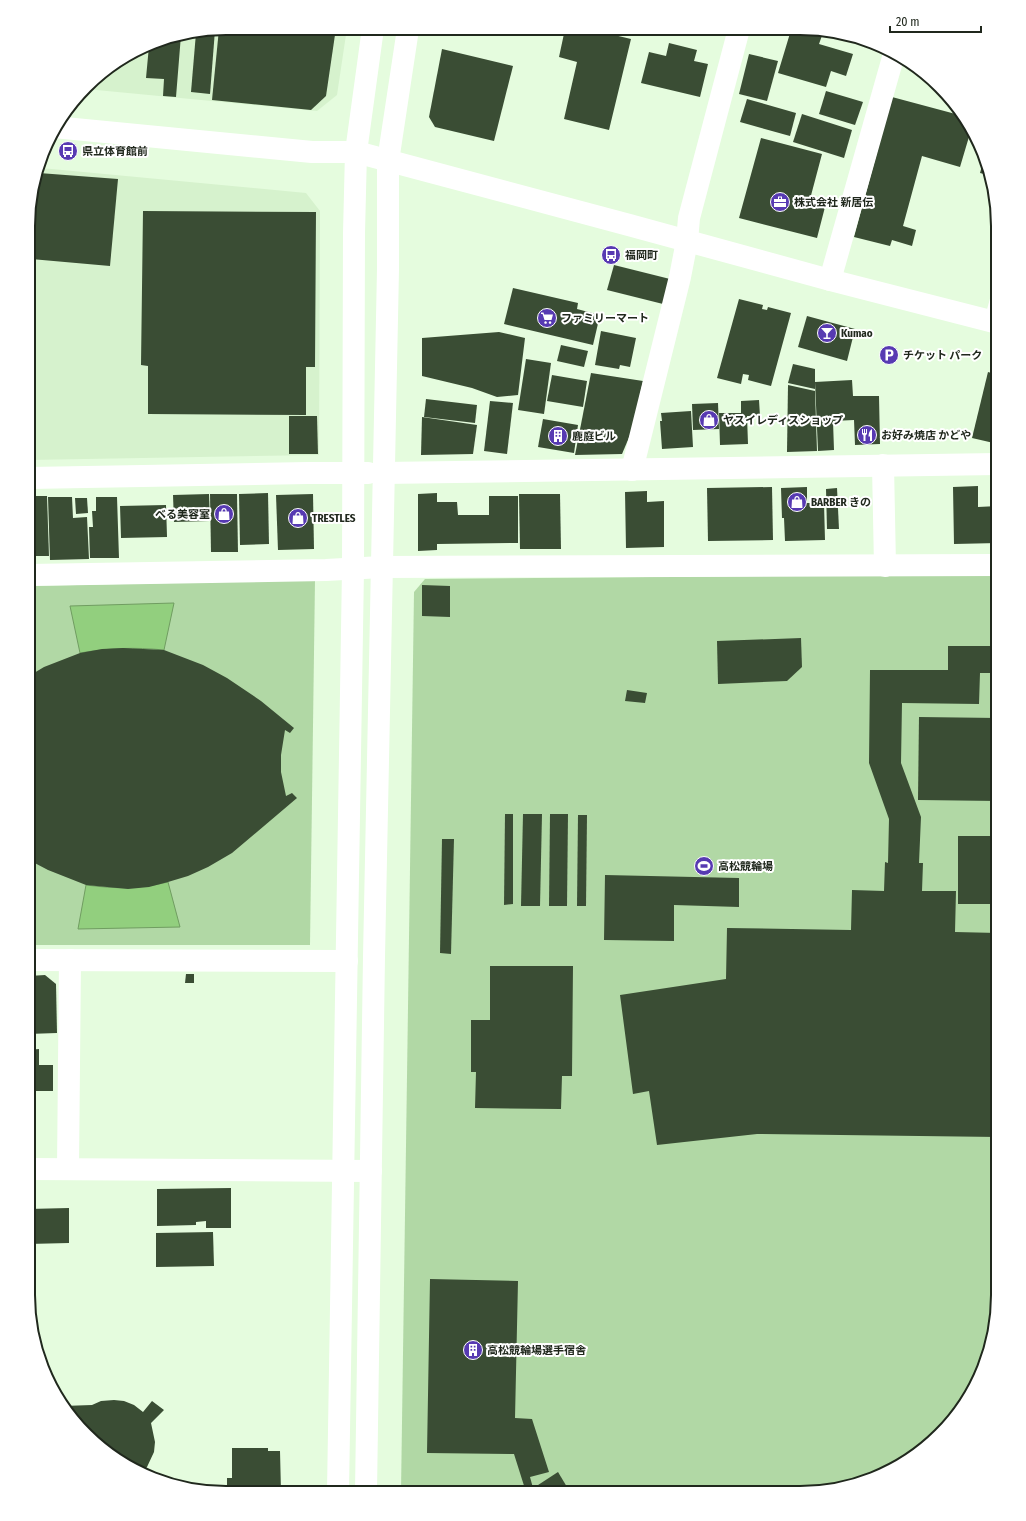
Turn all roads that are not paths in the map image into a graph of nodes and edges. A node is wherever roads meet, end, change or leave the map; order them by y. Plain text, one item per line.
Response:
1 (372, 35) edge
2 (407, 35) edge
3 (738, 35) edge
4 (892, 60) edge
5 (63, 128) edge
6 (356, 152) junction
7 (388, 161) junction
8 (687, 241) junction
9 (830, 280) junction
10 (991, 321) edge
11 (991, 464) edge
12 (884, 465) junction
13 (632, 470) junction
14 (353, 473) junction
15 (383, 473) junction
16 (35, 478) edge
17 (991, 565) edge
18 (885, 566) junction
19 (382, 567) junction
20 (353, 569) junction
21 (35, 575) edge
22 (35, 960) edge
23 (70, 960) junction
24 (347, 961) junction
25 (35, 1169) edge
26 (68, 1169) junction
27 (343, 1171) junction
28 (371, 1171) junction
29 (338, 1486) edge
30 (366, 1486) edge

1 - 6 street
2 - 7 street
3 - 8 street
4 - 9 street
5 - 6 street
6 - 7 street
6 - 14 street
7 - 8 street
7 - 15 street
8 - 9 street
8 - 13 street
9 - 10 street
11 - 12 street
12 - 13 street
12 - 18 street
13 - 15 street
14 - 15 street
14 - 16 street
14 - 20 street
15 - 19 street
17 - 18 street
18 - 19 street
19 - 20 street
19 - 28 street
20 - 21 street
20 - 24 street
22 - 23 street
23 - 24 street
23 - 26 street
24 - 27 street
25 - 26 street
26 - 27 street
27 - 28 street
27 - 29 street
28 - 30 street

